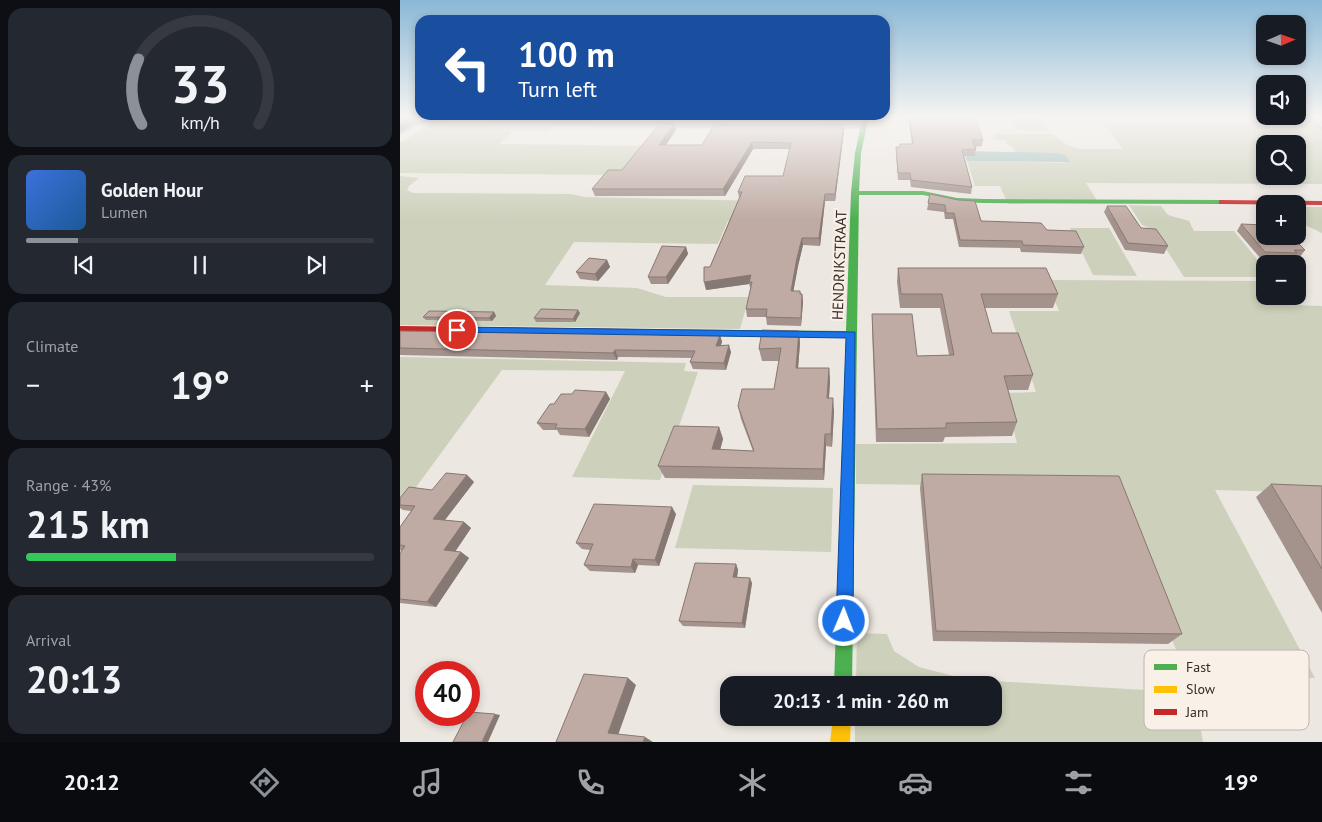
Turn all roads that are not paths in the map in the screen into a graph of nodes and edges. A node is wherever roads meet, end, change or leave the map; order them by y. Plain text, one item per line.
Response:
1 (859, 151) edge
2 (856, 194) junction
3 (1322, 203) edge
4 (400, 329) edge
5 (852, 335) junction
6 (843, 676) edge
7 (841, 726) edge
8 (840, 742) edge

1 - 2 street, HENDRIKSTRAAT
2 - 3 street
2 - 5 street, HENDRIKSTRAAT
4 - 5 street
5 - 6 street, HENDRIKSTRAAT
7 - 8 street

